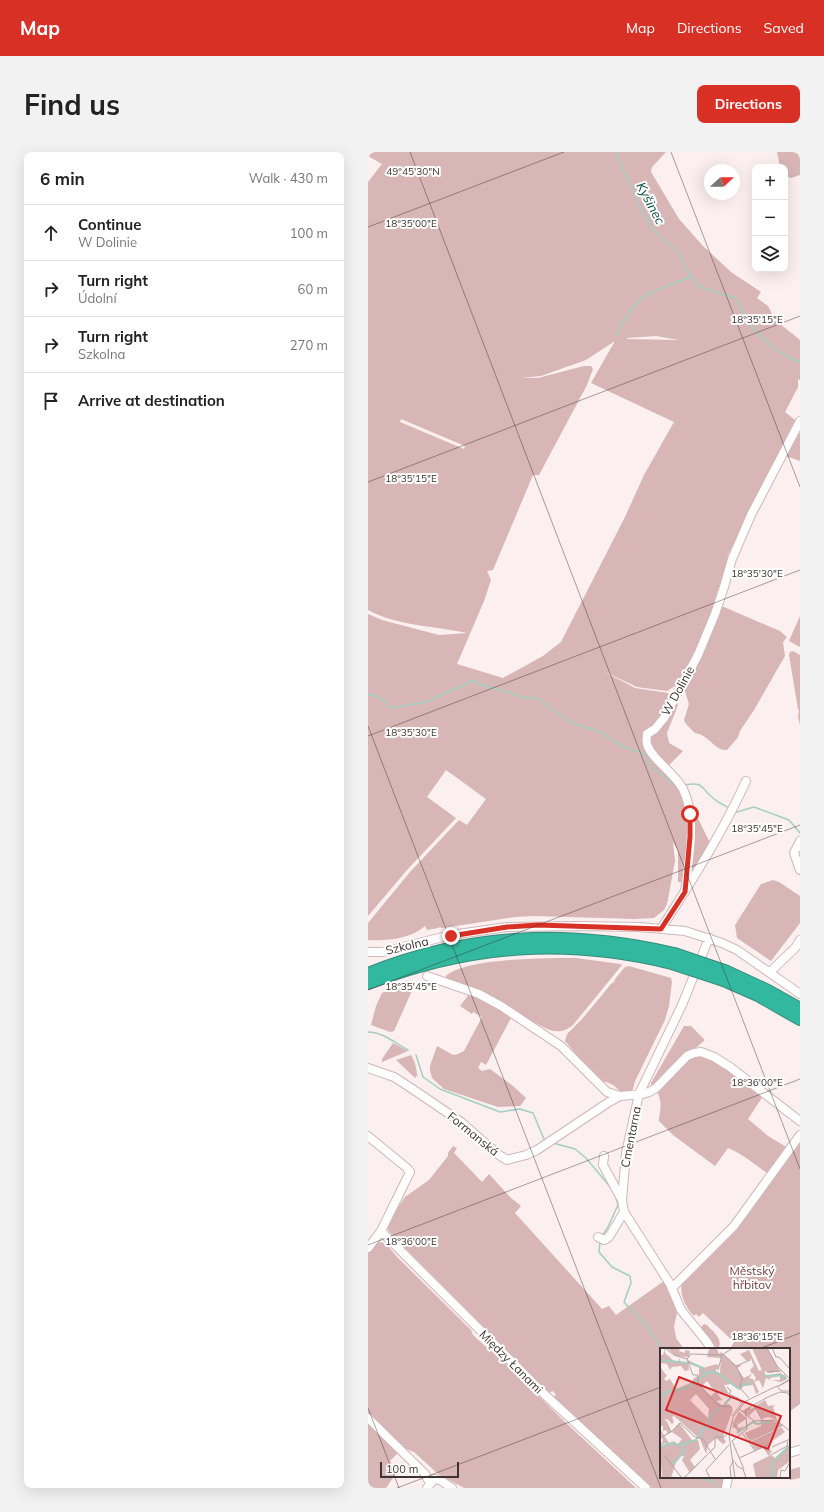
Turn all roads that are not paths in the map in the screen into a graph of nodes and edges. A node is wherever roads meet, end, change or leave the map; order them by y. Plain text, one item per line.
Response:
1 (800, 420) edge
2 (746, 781) dead end
3 (800, 841) edge
4 (800, 870) edge
5 (685, 892) junction
6 (661, 929) junction
7 (709, 938) junction
8 (800, 940) edge
9 (368, 952) edge
10 (673, 959) junction
11 (770, 972) junction
12 (368, 974) edge
13 (427, 976) dead end
14 (725, 976) junction
15 (368, 983) edge
16 (800, 994) edge
17 (800, 1009) edge
18 (800, 1019) edge
19 (368, 1068) edge
20 (607, 1092) junction
21 (639, 1094) junction
22 (620, 1096) junction
23 (609, 1102) junction
24 (800, 1121) edge
25 (800, 1135) edge
26 (368, 1136) edge
27 (604, 1156) dead end
28 (622, 1200) junction
29 (624, 1212) junction
30 (381, 1231) junction
31 (601, 1238) dead end
32 (368, 1248) edge
33 (672, 1288) junction
34 (710, 1348) edge
35 (368, 1418) edge
36 (728, 1478) edge
37 (429, 1486) edge
38 (452, 1488) edge
39 (646, 1488) edge
40 (726, 1488) edge

1 - 5 street, W Dolinie
2 - 5 street
3 - 4 street
5 - 6 street
6 - 7 street, Szkolna
6 - 9 street, Szkolna
7 - 11 street, Szkolna
7 - 21 street, Cmentarna
8 - 11 street
10 - 12 highway
10 - 14 highway, bridge
10 - 15 highway
11 - 16 street, Szkolna
13 - 20 street
14 - 17 highway
14 - 18 highway
19 - 23 street, Formanská
20 - 22 street
20 - 23 street
21 - 22 street
21 - 24 street
21 - 28 street, Cmentarna
22 - 23 street, Formanská
25 - 33 street
26 - 30 street
27 - 28 street
28 - 29 street, Cmentarna
29 - 31 street
29 - 33 street, Cmentarna
30 - 32 street
30 - 39 street, Między Łanami
33 - 34 street, Cmentarna
35 - 37 street
36 - 40 street
37 - 38 street

